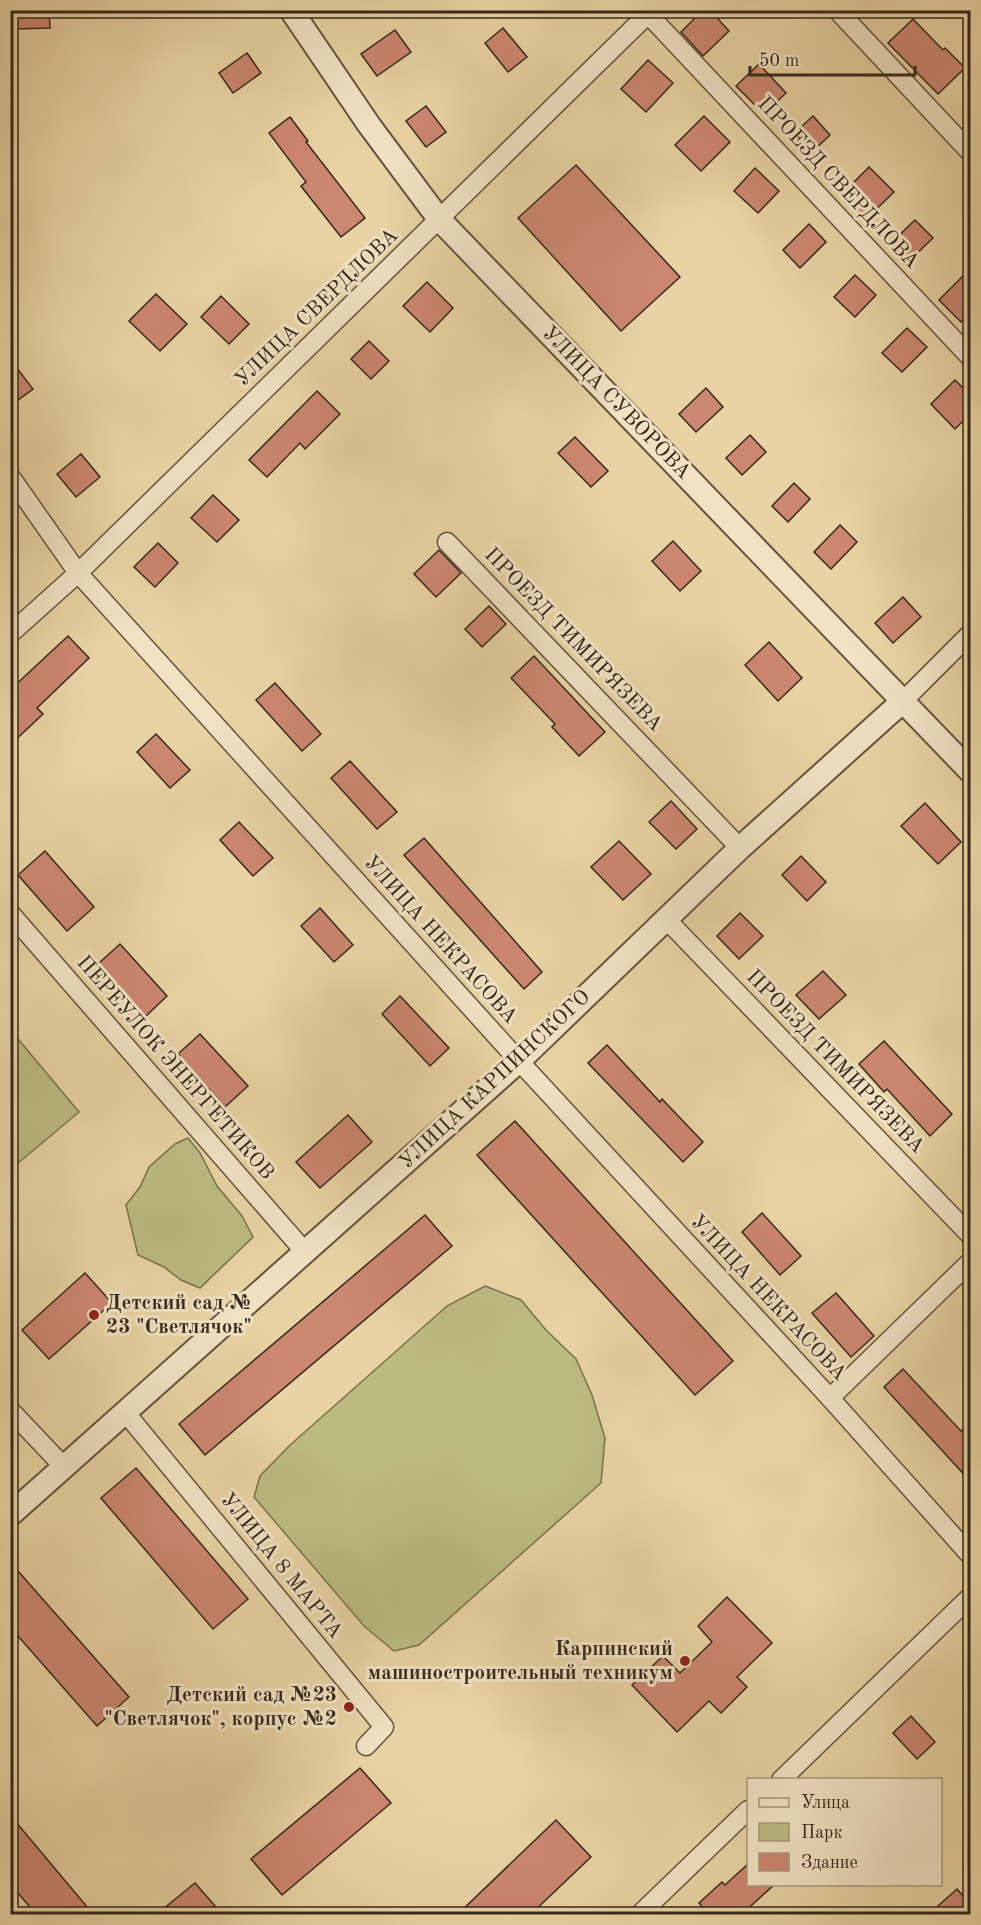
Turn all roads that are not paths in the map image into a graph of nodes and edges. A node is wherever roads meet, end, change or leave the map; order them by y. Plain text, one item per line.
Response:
1 (291, 10) edge
2 (837, 10) edge
3 (650, 13) edge
4 (970, 152) edge
5 (439, 219) junction
6 (970, 357) edge
7 (10, 476) edge
8 (447, 542) dead end
9 (78, 573) junction
10 (10, 634) edge
11 (970, 634) edge
12 (903, 701) junction
13 (970, 771) edge
14 (740, 848) junction
15 (10, 913) edge
16 (667, 920) junction
17 (519, 1061) junction
18 (970, 1235) edge
19 (305, 1252) junction
20 (970, 1262) edge
21 (830, 1398) junction
22 (10, 1410) edge
23 (126, 1412) junction
24 (64, 1467) junction
25 (10, 1515) edge
26 (970, 1555) edge
27 (970, 1597) edge
28 (366, 1746) dead end
29 (782, 1778) edge
30 (747, 1811) edge
31 (640, 1914) edge

1 - 5 street, УЛИЦА СУВОРОВА
2 - 4 street
3 - 5 street, УЛИЦА СВЕРДЛОВА
3 - 6 street, ПРОЕЗД СВЕРДЛОВА
5 - 9 street, УЛИЦА СВЕРДЛОВА
5 - 12 street, УЛИЦА СУВОРОВА
7 - 9 street, УЛИЦА НЕКРАСОВА
8 - 14 street, ПРОЕЗД ТИМИРЯЗЕВА
9 - 10 street, УЛИЦА СВЕРДЛОВА
9 - 17 street, УЛИЦА НЕКРАСОВА
11 - 12 street, УЛИЦА КАРПИНСКОГО
12 - 13 street, УЛИЦА СУВОРОВА
12 - 14 street, УЛИЦА КАРПИНСКОГО
14 - 16 street, УЛИЦА КАРПИНСКОГО
15 - 19 street, ПЕРЕУЛОК ЭНЕРГЕТИКОВ
16 - 17 street, УЛИЦА КАРПИНСКОГО
16 - 18 street, ПРОЕЗД ТИМИРЯЗЕВА
17 - 19 street, УЛИЦА КАРПИНСКОГО
17 - 21 street, УЛИЦА НЕКРАСОВА
19 - 23 street, УЛИЦА КАРПИНСКОГО
20 - 21 street
21 - 26 street, УЛИЦА НЕКРАСОВА
22 - 24 street
23 - 24 street, УЛИЦА КАРПИНСКОГО
23 - 28 street, УЛИЦА 8 МАРТА
24 - 25 street, УЛИЦА КАРПИНСКОГО
27 - 29 street
30 - 31 street

